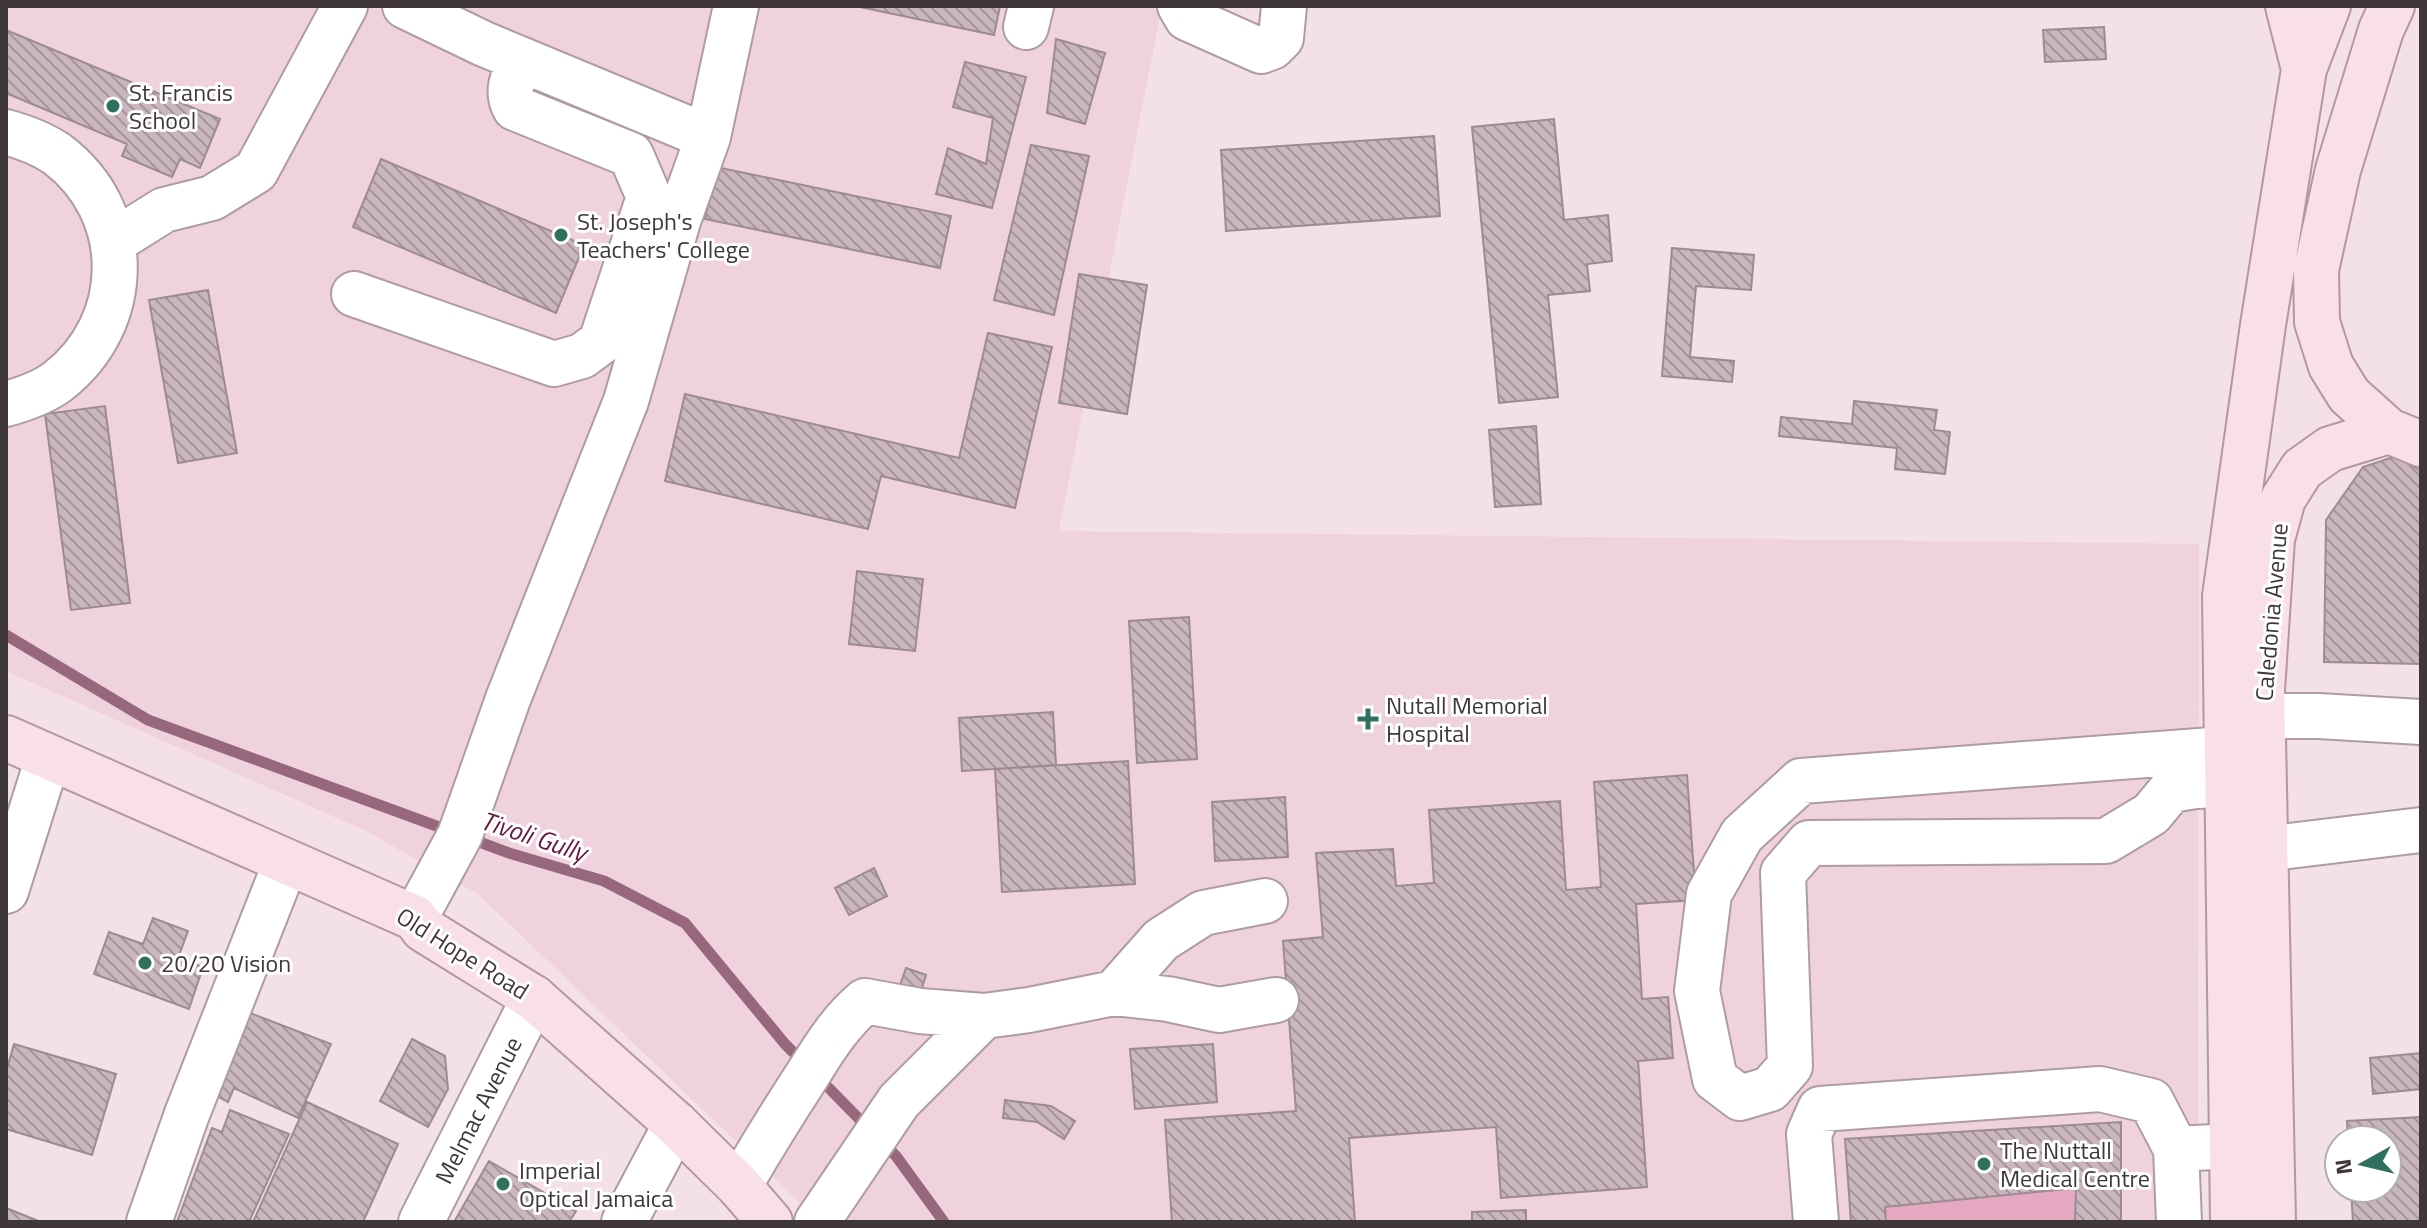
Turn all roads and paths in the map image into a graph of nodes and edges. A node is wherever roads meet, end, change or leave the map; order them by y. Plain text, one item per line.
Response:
1 (345, 6) edge
2 (405, 6) edge
3 (736, 6) edge
4 (1180, 6) edge
5 (1284, 6) edge
6 (2288, 6) edge
7 (2328, 6) edge
8 (2392, 6) edge
9 (496, 36) edge
10 (2304, 69) junction
11 (6, 132) edge
12 (708, 137) junction
13 (113, 242) junction
14 (354, 294) dead end
15 (6, 404) edge
16 (2405, 438) edge
17 (2262, 716) junction
18 (2421, 722) edge
19 (6, 738) edge
20 (48, 758) junction
21 (2226, 767) junction
22 (2421, 830) edge
23 (2265, 849) junction
24 (286, 862) junction
25 (6, 891) edge
26 (1265, 901) dead end
27 (415, 918) junction
28 (1114, 993) junction
29 (534, 998) junction
30 (1276, 1000) dead end
31 (984, 1016) junction
32 (676, 1124) junction
33 (2232, 1146) junction
34 (2176, 1149) junction
35 (739, 1186) junction
36 (149, 1222) edge
37 (421, 1222) edge
38 (624, 1222) edge
39 (770, 1222) edge
40 (817, 1222) edge
41 (1816, 1222) edge
42 (2179, 1222) edge
43 (2233, 1222) edge
44 (2273, 1222) edge

1 - 13 street
2 - 9 street
3 - 12 street
4 - 5 street
6 - 10 main road
7 - 10 main road, Caledonia Avenue
8 - 16 main road, Caledonia Avenue
9 - 12 street
9 - 14 street
10 - 21 main road, Caledonia Avenue
11 - 13 street
12 - 27 street
13 - 15 street
16 - 17 main road, Caledonia Avenue
17 - 18 street
17 - 23 main road, Caledonia Avenue
19 - 20 main road, Old Hope Road
20 - 24 main road, Old Hope Road
20 - 25 street
21 - 21 street
21 - 33 main road, Caledonia Avenue
22 - 23 street
23 - 44 main road, Caledonia Avenue
24 - 27 main road, Old Hope Road
24 - 36 street
26 - 28 street
27 - 29 main road, Old Hope Road
28 - 30 street
28 - 31 street
29 - 32 main road, Old Hope Road
29 - 37 street, Melmac Avenue
31 - 35 street
31 - 40 street
32 - 35 main road, Old Hope Road
32 - 38 street
33 - 34 street
33 - 43 main road, Caledonia Avenue
34 - 41 street
34 - 42 street
35 - 39 main road, Old Hope Road

